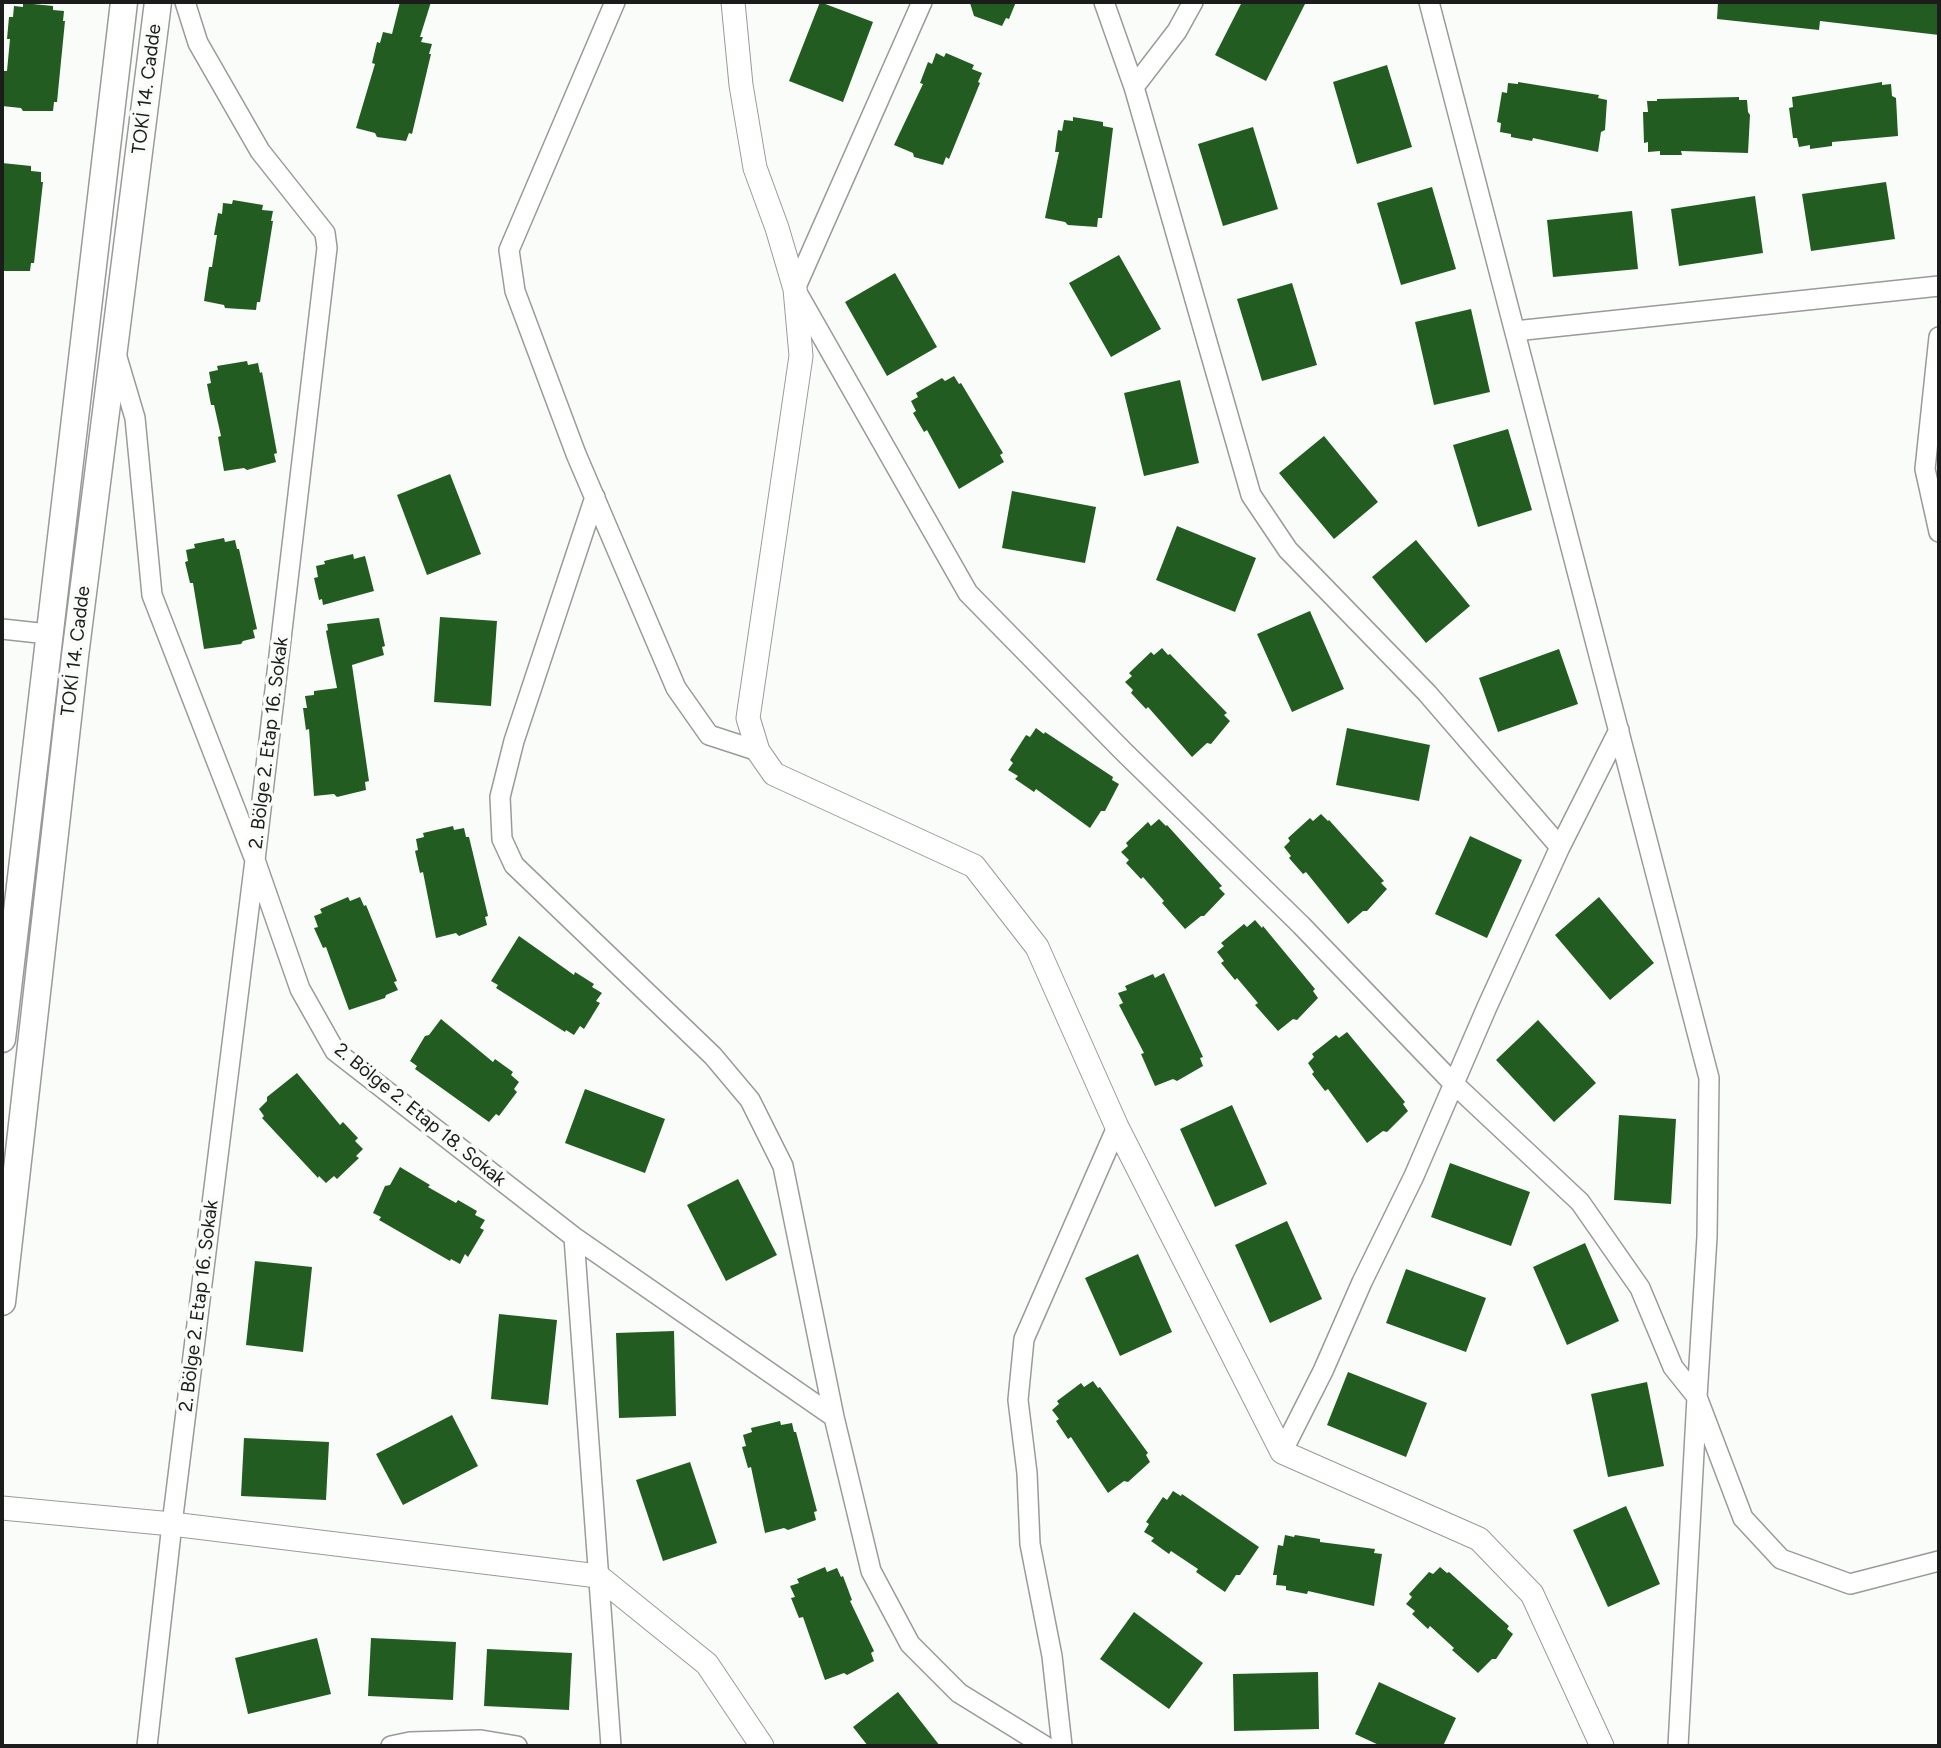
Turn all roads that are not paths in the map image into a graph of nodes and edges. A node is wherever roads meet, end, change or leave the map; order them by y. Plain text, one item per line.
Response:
1 (124, 2) edge
2 (158, 2) edge
3 (185, 2) edge
4 (615, 2) edge
5 (733, 2) edge
6 (922, 2) edge
7 (1104, 2) edge
8 (1193, 2) edge
9 (1429, 2) edge
10 (1134, 87) junction
11 (1939, 286) edge
12 (795, 289) junction
13 (1515, 331) junction
14 (1939, 337) edge
15 (114, 346) junction
16 (595, 497) junction
17 (1939, 531) edge
18 (2, 629) edge
19 (48, 634) junction
20 (1619, 730) junction
21 (758, 751) junction
22 (1560, 847) junction
23 (255, 860) junction
24 (6, 965) edge
25 (2, 1039) edge
26 (1453, 1083) junction
27 (1117, 1127) junction
28 (575, 1237) junction
29 (2, 1302) edge
30 (1697, 1397) junction
31 (834, 1417) junction
32 (1282, 1451) junction
33 (2, 1507) edge
34 (172, 1524) junction
35 (1939, 1561) edge
36 (598, 1576) junction
37 (147, 1746) edge
38 (391, 1746) edge
39 (517, 1746) edge
40 (611, 1746) edge
41 (762, 1746) edge
42 (1045, 1746) edge
43 (1062, 1746) edge
44 (1602, 1746) edge
45 (1678, 1746) edge

1 - 19 main road, TOKİ 14. Cadde
2 - 15 main road, TOKİ 14. Cadde
3 - 23 street, 2. Bölge 2. Etap 16. Sokak
4 - 16 street
5 - 12 street
6 - 12 street
7 - 10 street
8 - 10 street
9 - 13 street
10 - 22 street
11 - 13 street
12 - 21 street
12 - 26 street
13 - 20 street
14 - 17 street
15 - 23 street, 2. Bölge 2. Etap 18. Sokak
15 - 29 main road, TOKİ 14. Cadde
16 - 21 street
16 - 31 street
18 - 19 street
19 - 24 main road, TOKİ 14. Cadde
20 - 22 street
20 - 30 street
21 - 27 street
22 - 26 street
23 - 28 street, 2. Bölge 2. Etap 18. Sokak
23 - 34 street, 2. Bölge 2. Etap 16. Sokak
24 - 25 main road, TOKİ 14. Cadde
26 - 30 street
26 - 32 street
27 - 32 street
27 - 43 street
28 - 31 street, 2. Bölge 2. Etap 18. Sokak
28 - 36 street
30 - 35 street
30 - 45 street
31 - 42 street
32 - 44 street
33 - 34 street
34 - 36 street
34 - 37 street, 2. Bölge 2. Etap 16. Sokak
36 - 40 street
36 - 41 street
38 - 39 street

